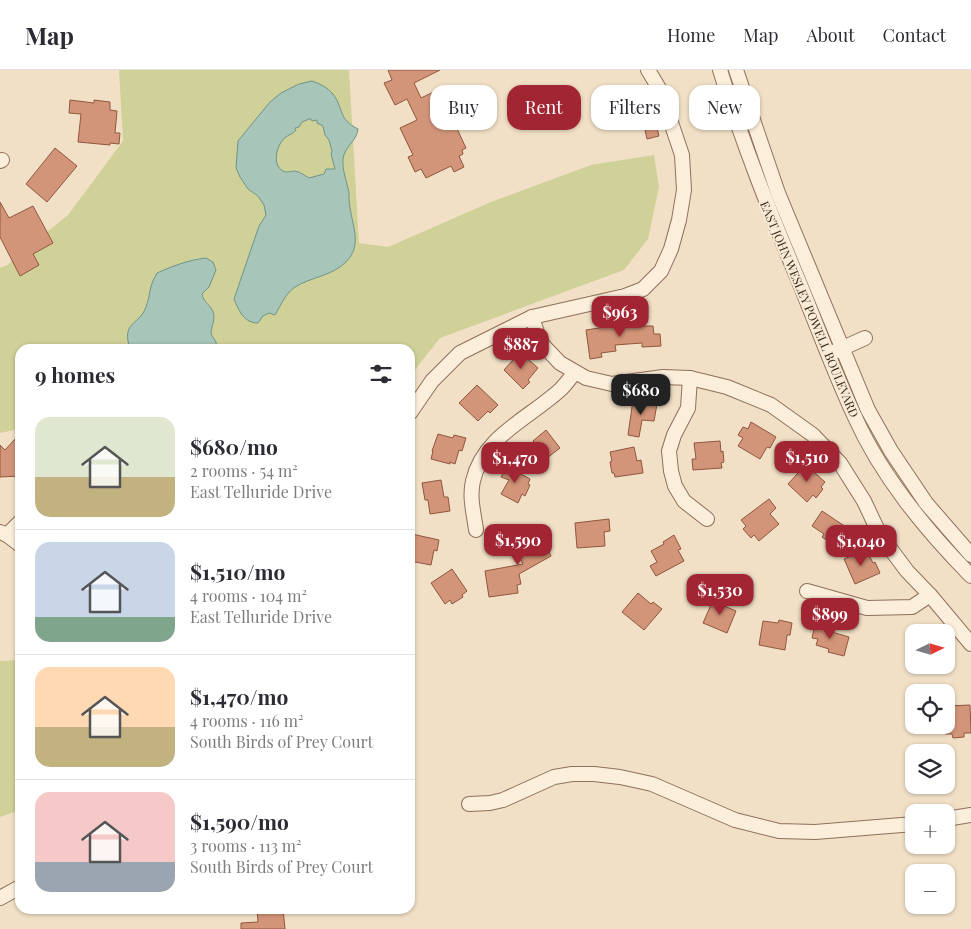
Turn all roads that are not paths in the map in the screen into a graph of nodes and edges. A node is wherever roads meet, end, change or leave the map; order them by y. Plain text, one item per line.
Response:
1 (648, 70) edge
2 (720, 70) edge
3 (736, 70) edge
4 (532, 317) junction
5 (865, 338) dead end
6 (843, 348) junction
7 (829, 354) junction
8 (575, 372) junction
9 (690, 378) junction
10 (415, 406) edge
11 (707, 520) dead end
12 (15, 525) edge
13 (476, 530) dead end
14 (3, 533) edge
15 (15, 541) edge
16 (971, 555) edge
17 (971, 576) edge
18 (807, 591) dead end
19 (930, 595) junction
20 (971, 644) edge
21 (469, 804) dead end
22 (971, 815) edge
23 (955, 818) edge
24 (905, 825) edge
25 (15, 890) edge
26 (0, 898) edge

1 - 4 street
2 - 7 street, EAST JOHN WESLEY POWELL BOULEVARD
3 - 6 street, EAST JOHN WESLEY POWELL BOULEVARD
4 - 8 street
4 - 10 street
5 - 6 street
6 - 7 street
6 - 16 street, EAST JOHN WESLEY POWELL BOULEVARD
7 - 17 street, EAST JOHN WESLEY POWELL BOULEVARD
8 - 9 street
8 - 13 street
9 - 11 street
9 - 19 street
12 - 14 street
14 - 15 street
18 - 19 street
19 - 20 street
21 - 24 street
22 - 23 street
25 - 26 street

